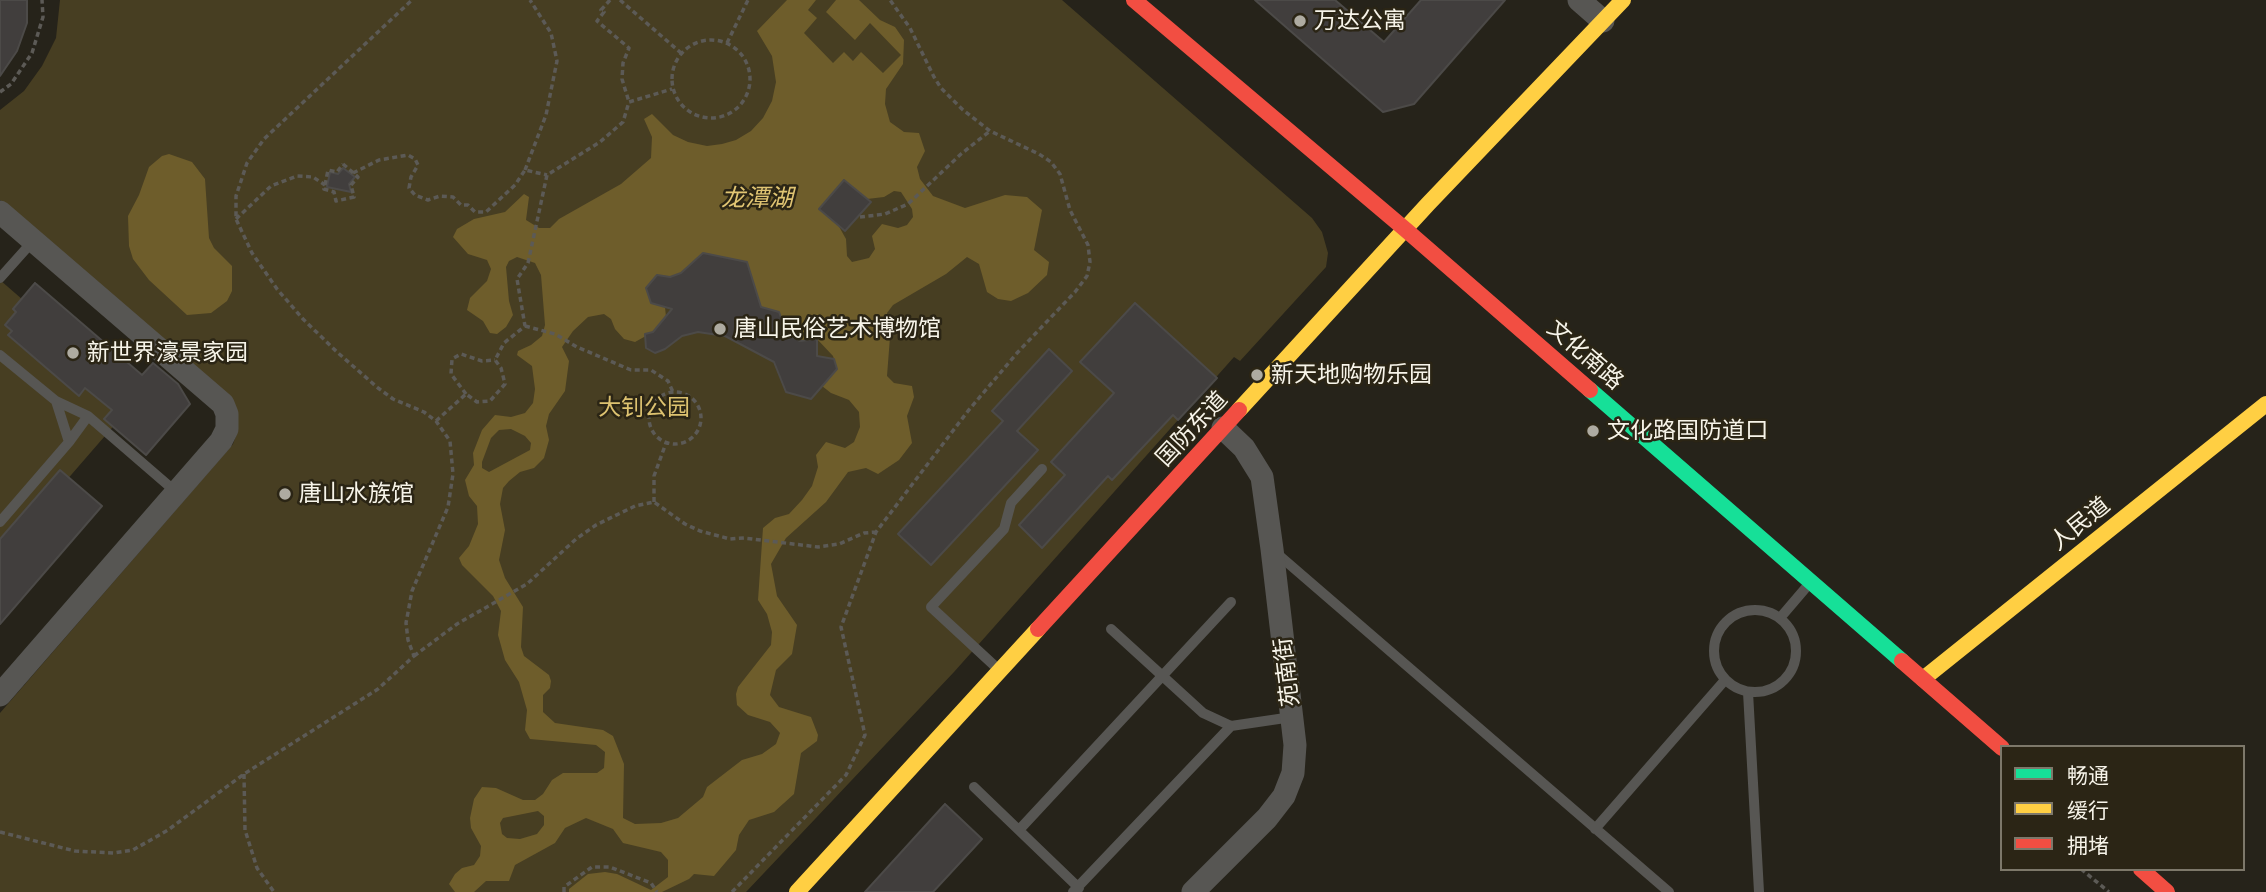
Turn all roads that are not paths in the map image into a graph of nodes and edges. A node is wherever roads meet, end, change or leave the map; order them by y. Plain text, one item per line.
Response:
1 (1134, 0) edge
2 (1578, 0) edge
3 (1623, 0) edge
4 (1603, 21) junction
5 (0, 212) edge
6 (1406, 230) junction
7 (33, 241) junction
8 (0, 278) edge
9 (0, 355) edge
10 (56, 401) junction
11 (2266, 404) edge
12 (88, 416) junction
13 (1223, 428) junction
14 (69, 442) junction
15 (1042, 469) dead end
16 (176, 492) junction
17 (0, 522) edge
18 (1272, 549) junction
19 (1811, 582) junction
20 (1231, 602) dead end
21 (1780, 618) junction
22 (1111, 629) dead end
23 (1000, 671) junction
24 (1162, 676) junction
25 (1923, 679) junction
26 (1725, 680) junction
27 (1748, 692) junction
28 (0, 695) edge
29 (1293, 717) junction
30 (1231, 726) junction
31 (2000, 746) edge
32 (974, 787) dead end
33 (1018, 830) junction
34 (1595, 830) junction
35 (2143, 871) edge
36 (1076, 890) edge
37 (797, 892) edge
38 (1193, 892) edge
39 (1669, 892) edge
40 (1759, 892) edge
41 (2167, 892) edge

1 - 6 street, 文化南路
2 - 4 street
3 - 4 street, 国防东道
4 - 6 street, 国防东道
5 - 7 street
6 - 13 street, 国防东道
6 - 19 street, 文化南路
7 - 8 lane
7 - 16 street
9 - 10 lane
10 - 12 lane
10 - 14 lane
11 - 25 street, 人民道
12 - 14 lane
12 - 16 lane
13 - 18 street, 苑南街
13 - 23 street, 国防东道
14 - 17 lane
15 - 23 lane
16 - 28 street
18 - 29 street, 苑南街
18 - 34 lane
19 - 21 lane
19 - 25 street, 文化南路
20 - 24 lane
21 - 26 lane
21 - 27 lane
22 - 24 lane
23 - 37 street, 国防东道
24 - 30 lane
24 - 33 lane
25 - 31 street, 文化南路
26 - 27 lane
26 - 34 lane
27 - 40 lane
29 - 30 lane
29 - 38 street, 苑南街
30 - 36 lane
32 - 33 lane
33 - 36 lane
34 - 39 lane
35 - 41 street

